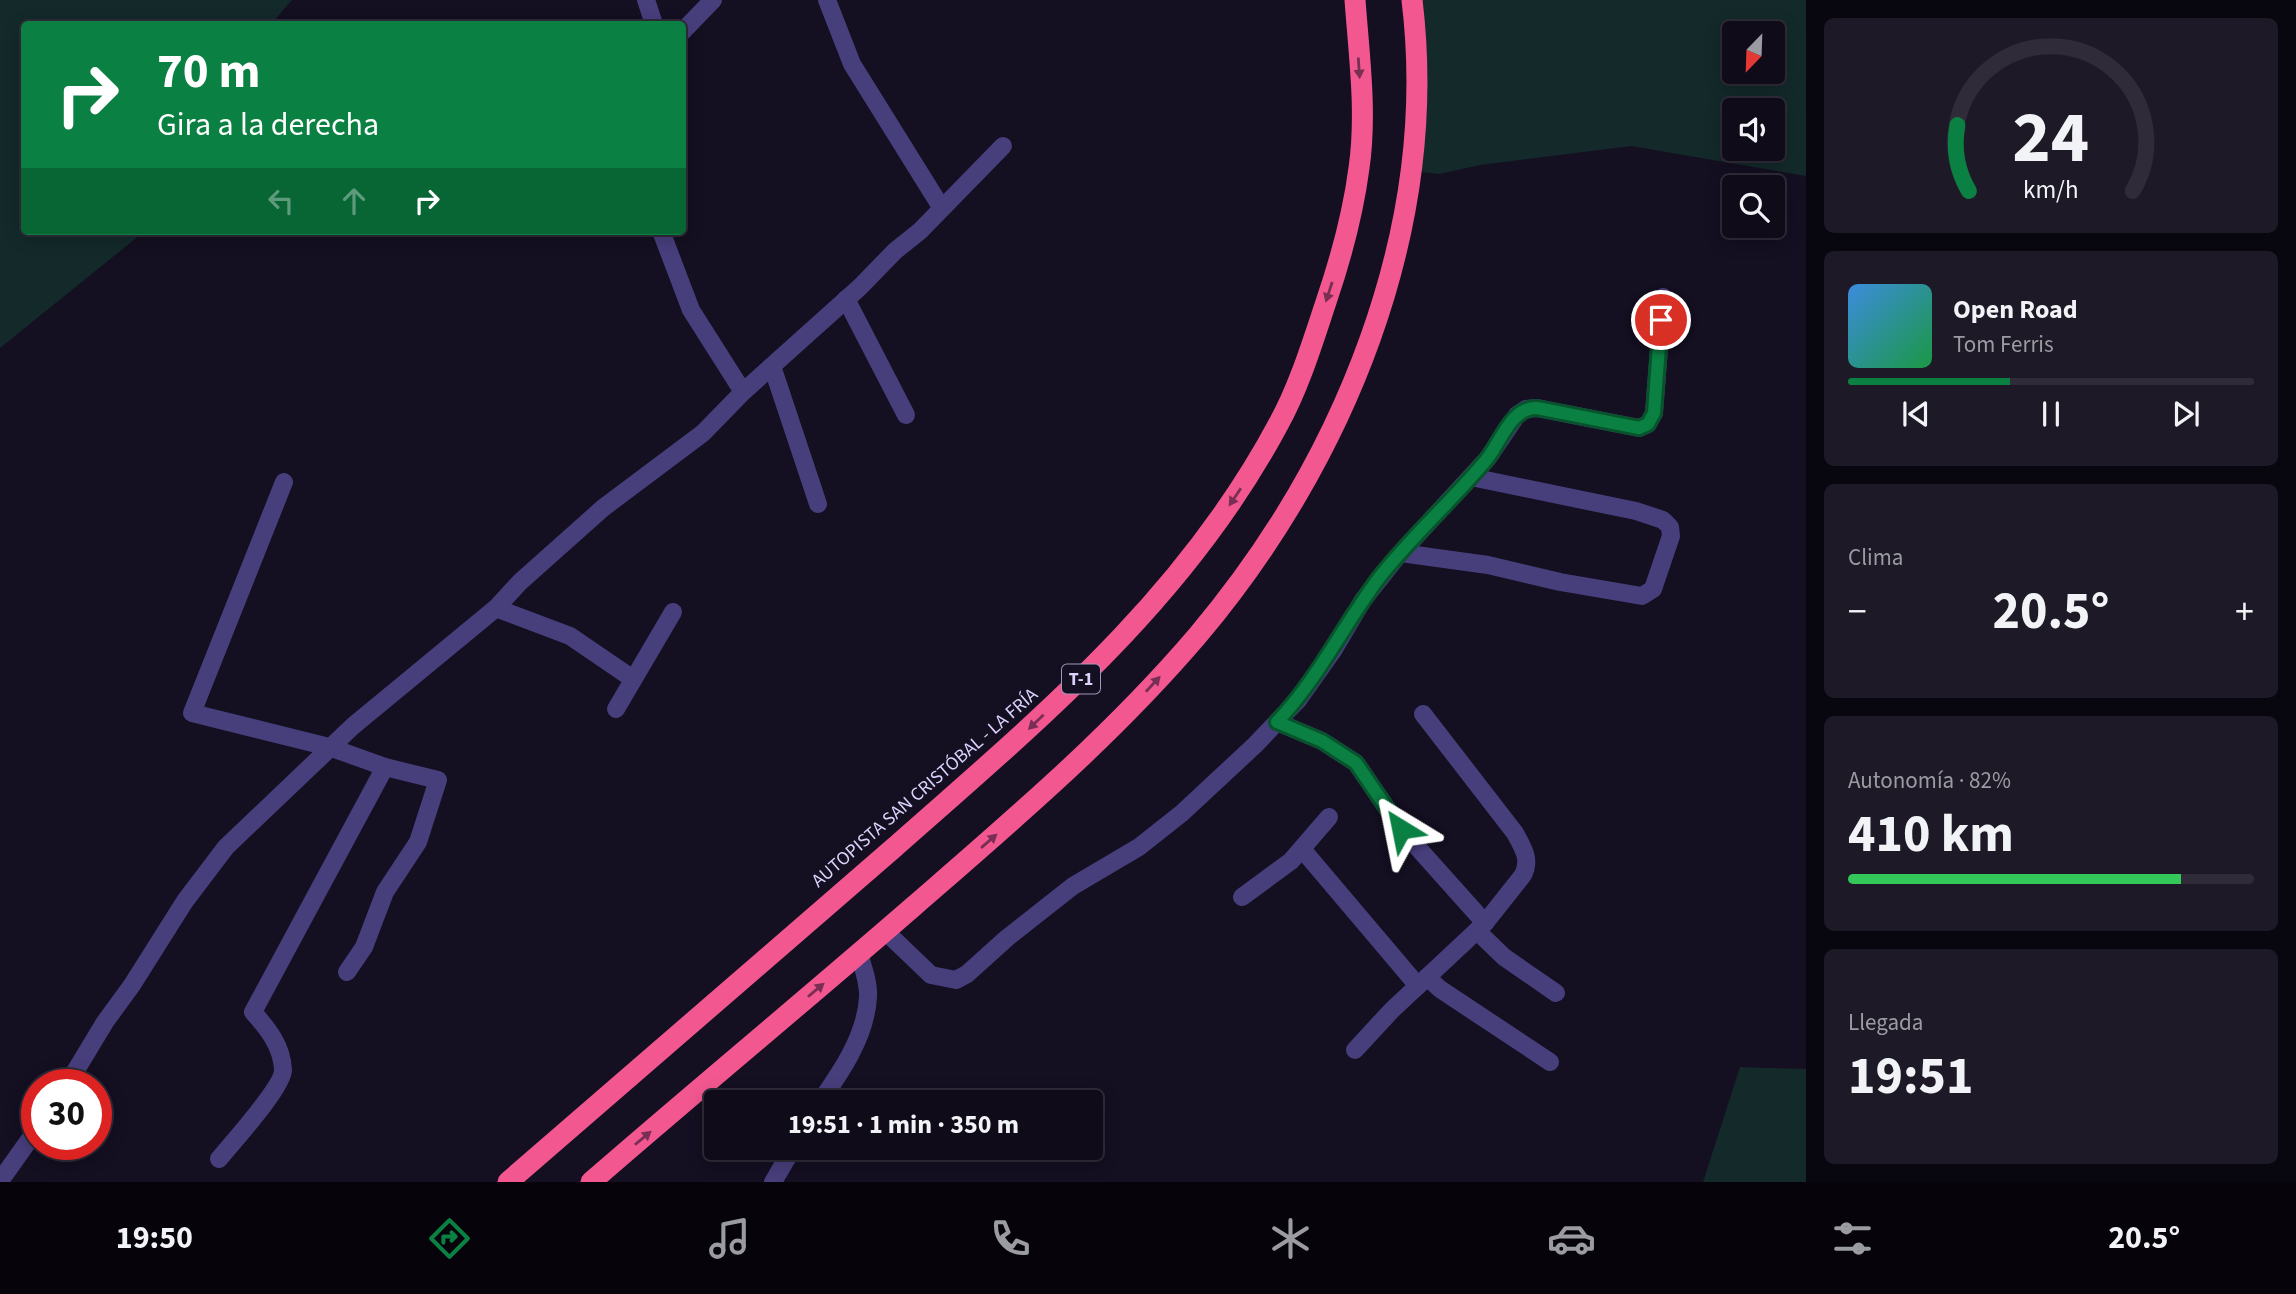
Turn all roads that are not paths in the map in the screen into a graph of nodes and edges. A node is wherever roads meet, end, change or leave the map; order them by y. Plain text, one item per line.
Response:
1 (646, 0) edge
2 (713, 0) edge
3 (827, 0) edge
4 (1355, 0) edge
5 (1412, 0) edge
6 (653, 21) edge
7 (686, 28) edge
8 (1003, 146) dead end
9 (941, 207) junction
10 (663, 235) edge
11 (1663, 297) dead end
12 (846, 299) junction
13 (772, 366) junction
14 (743, 392) junction
15 (906, 415) dead end
16 (1471, 477) junction
17 (284, 482) dead end
18 (818, 504) dead end
19 (1401, 553) junction
20 (496, 608) junction
21 (673, 612) dead end
22 (633, 679) junction
23 (616, 709) dead end
24 (1423, 714) dead end
25 (1277, 722) junction
26 (330, 747) junction
27 (385, 767) junction
28 (1328, 817) dead end
29 (1302, 849) junction
30 (1242, 897) dead end
31 (1481, 927) junction
32 (885, 931) junction
33 (859, 954) junction
34 (347, 972) dead end
35 (1422, 982) junction
36 (1556, 993) dead end
37 (1355, 1050) dead end
38 (1550, 1062) dead end
39 (76, 1069) edge
40 (828, 1090) edge
41 (21, 1151) edge
42 (219, 1159) dead end
43 (786, 1160) edge
44 (0, 1181) edge
45 (508, 1182) edge
46 (592, 1182) edge
47 (773, 1182) edge

1 - 6 street
2 - 7 street
3 - 9 street
4 -> 45 highway, AUTOPISTA SAN CRISTÓBAL - LA FRÍA / T-1
32 -> 5 highway
8 - 9 street
9 - 12 street
10 - 14 street
11 - 16 street
12 - 13 street
12 - 15 street
13 - 14 street
13 - 18 street
14 - 20 street
16 - 19 street
16 - 19 street
17 - 26 street
19 - 25 street
20 - 22 street
20 - 26 street
21 - 22 street
22 - 23 street
24 - 31 street
25 - 31 street
25 - 32 street
26 - 27 street
26 - 39 street
27 - 34 street
27 - 42 street
28 - 29 street
29 - 30 street
29 - 35 street
31 - 35 street
31 - 36 street
32 - 33 highway
33 - 40 street
46 -> 33 highway
35 - 37 street
35 - 38 street
41 - 44 street
43 - 47 street

